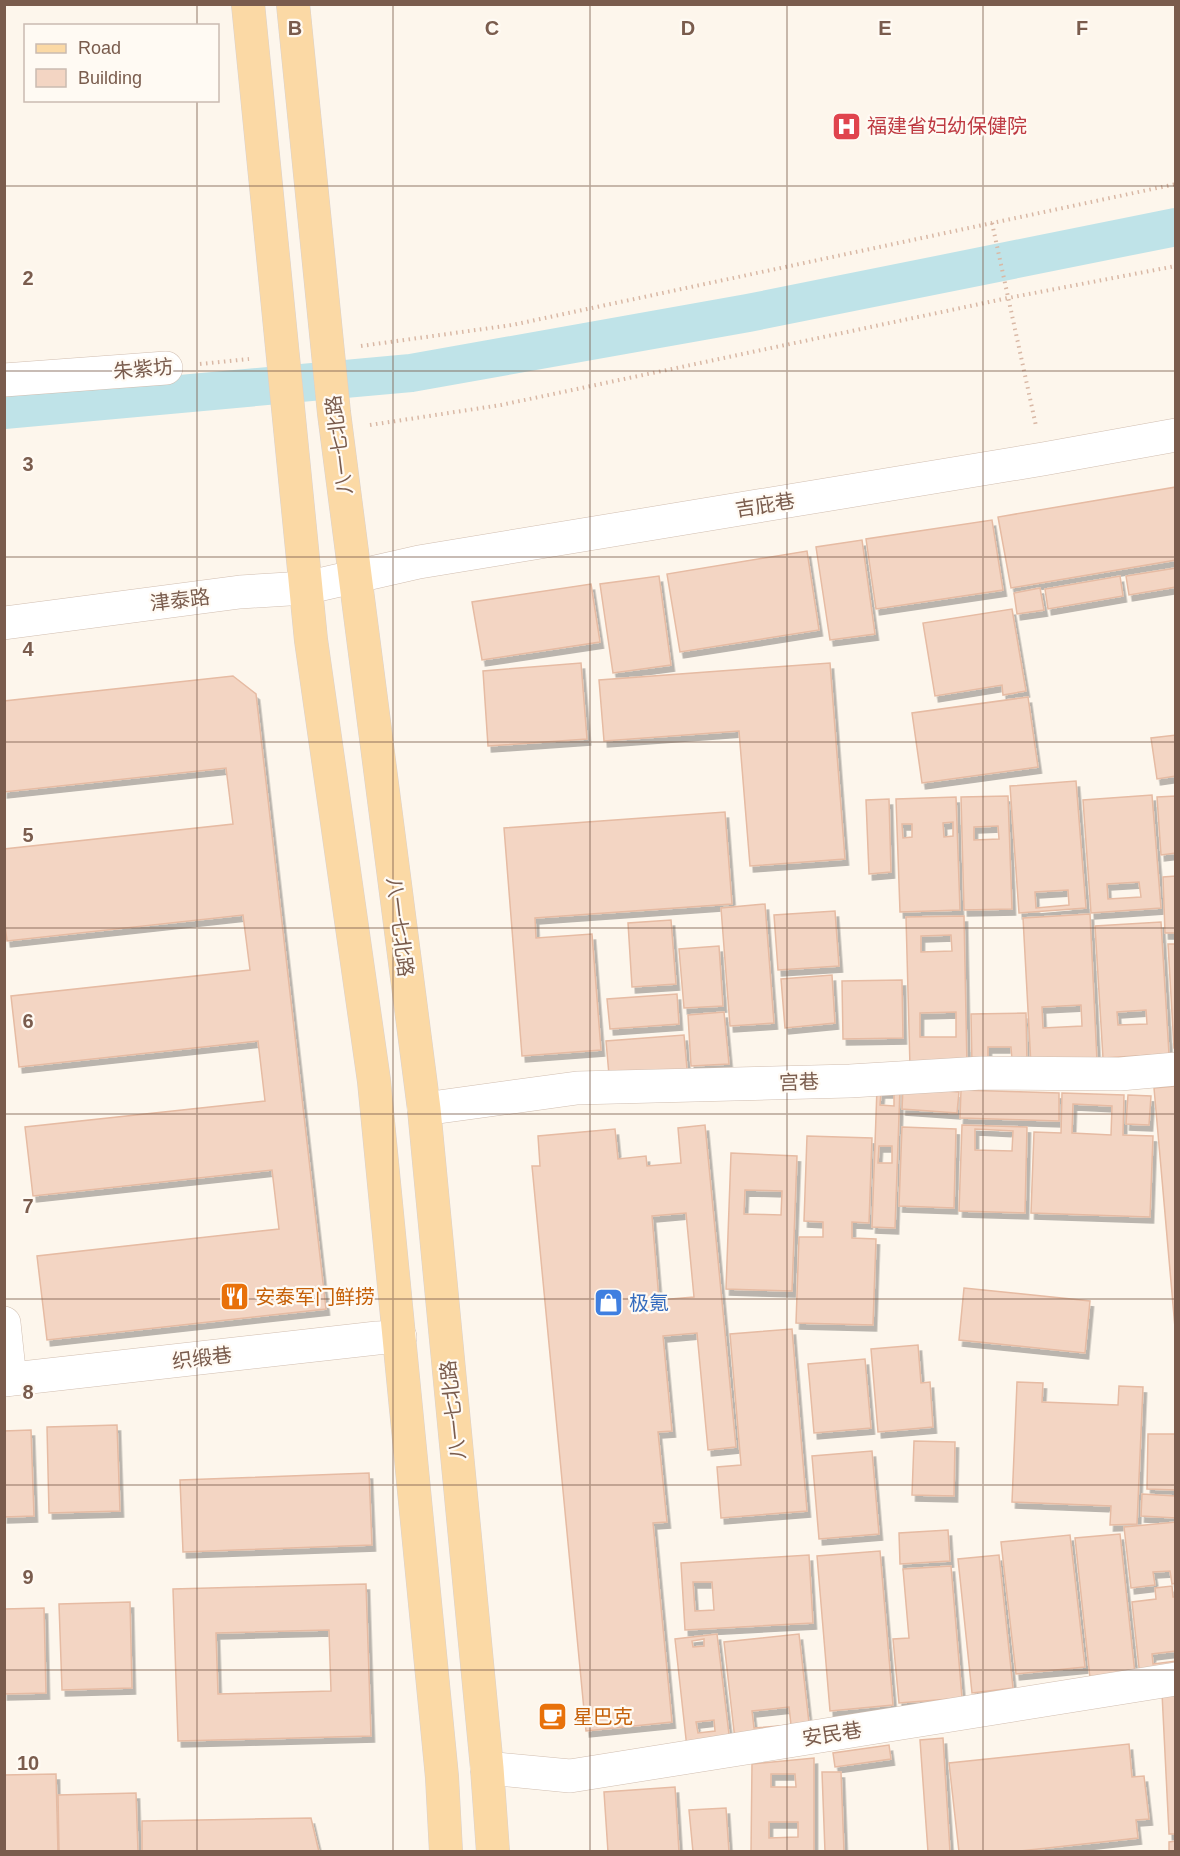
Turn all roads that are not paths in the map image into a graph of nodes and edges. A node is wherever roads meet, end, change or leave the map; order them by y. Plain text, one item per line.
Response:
1 (248, 4) edge
2 (293, 4) edge
3 (166, 368) road end
4 (4, 380) edge
5 (1176, 435) edge
6 (355, 576) junction
7 (305, 588) junction
8 (4, 622) edge
9 (1176, 1069) edge
10 (424, 1109) junction
11 (4, 1323) edge
12 (400, 1337) junction
13 (7, 1380) edge
14 (1176, 1679) edge
15 (487, 1768) junction
16 (446, 1851) edge
17 (493, 1851) edge

1 - 7 main road
2 - 6 main road, 八一七北路
3 - 4 street, 朱紫坊
5 - 6 street, 吉庇巷
6 - 7 street, 津泰路
6 - 10 main road, 八一七北路
7 - 8 street, 津泰路
7 - 12 main road
9 - 10 street, 宫巷
10 - 15 main road, 八一七北路
11 - 13 street
12 - 13 street, 织缎巷
12 - 16 main road
14 - 15 street, 安民巷
15 - 17 main road, 八一七北路

